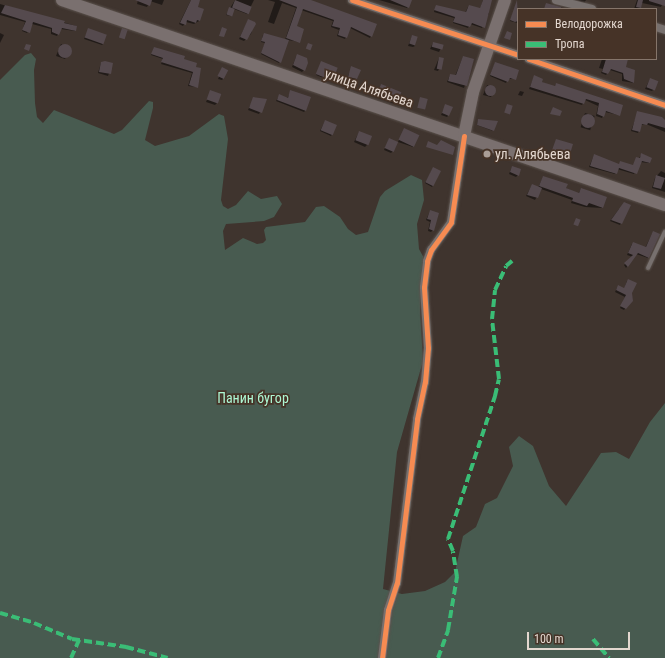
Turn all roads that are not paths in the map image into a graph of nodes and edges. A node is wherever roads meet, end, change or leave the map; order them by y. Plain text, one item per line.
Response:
1 (62, 0) edge
2 (352, 0) edge
3 (505, 0) edge
4 (556, 0) edge
5 (588, 8) edge
6 (489, 45) junction
7 (517, 55) edge
8 (532, 60) edge
9 (665, 105) edge
10 (464, 136) junction
11 (665, 205) edge
12 (665, 232) edge
13 (648, 268) dead end
14 (382, 658) edge

1 - 10 main road, улица Алябьева
2 - 6 street
3 - 6 main road
4 - 5 street
6 - 7 street
6 - 10 main road
8 - 9 street
10 - 11 main road, улица Алябьева
10 - 14 street
12 - 13 lane

